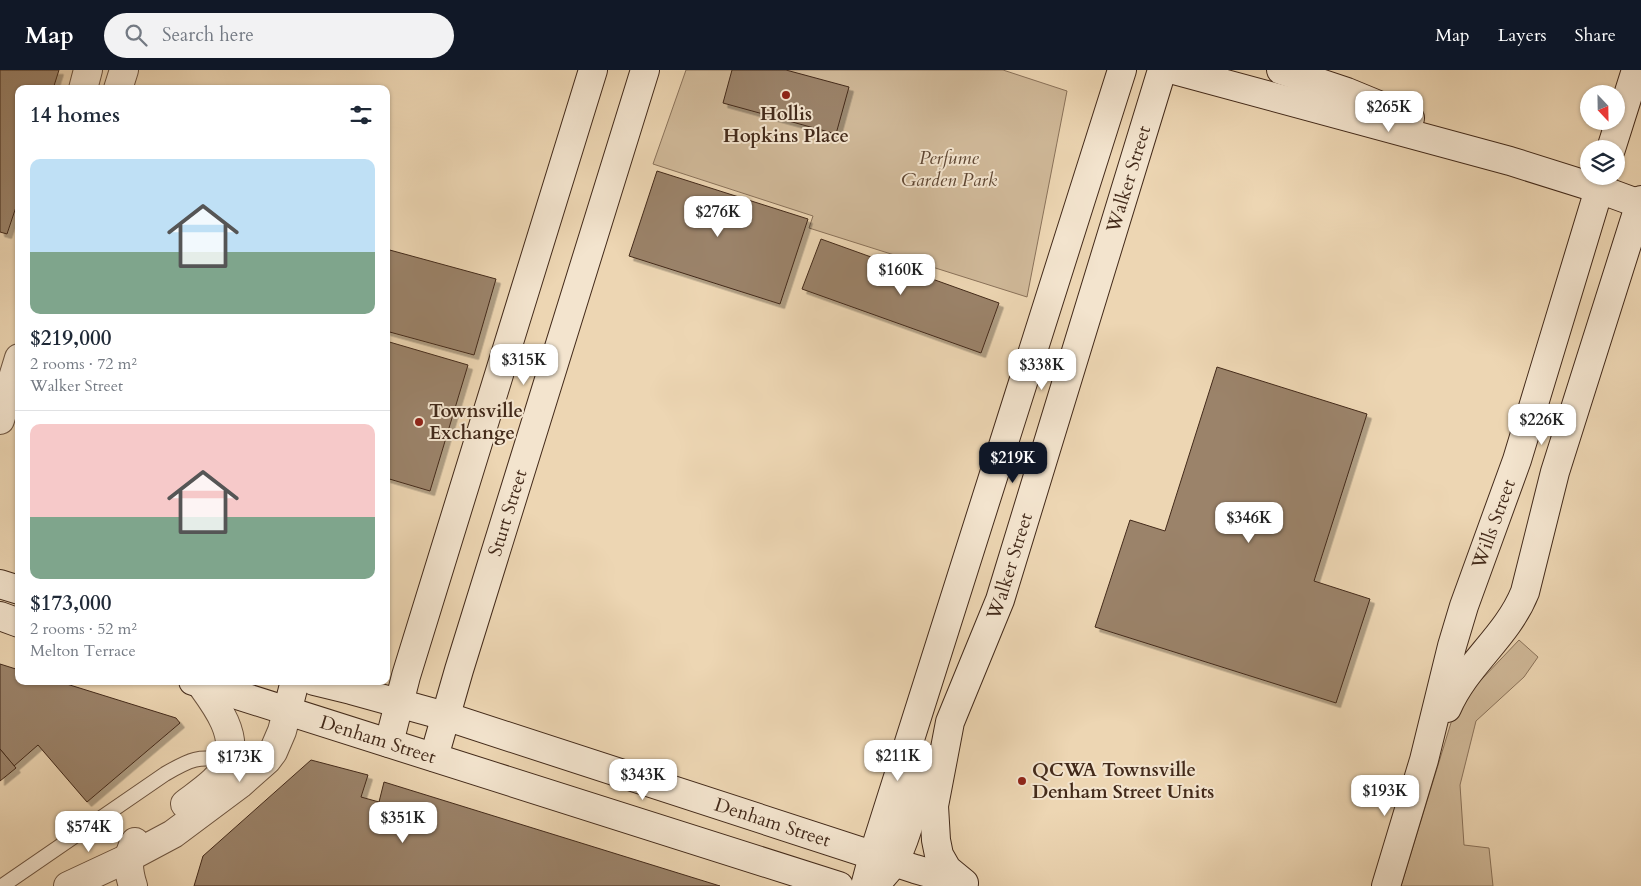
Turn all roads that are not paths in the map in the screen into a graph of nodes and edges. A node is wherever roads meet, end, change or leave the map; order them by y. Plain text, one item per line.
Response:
1 (88, 70) edge
2 (124, 70) edge
3 (593, 70) edge
4 (645, 70) edge
5 (1122, 70) edge
6 (1162, 70) edge
7 (1174, 70) edge
8 (1281, 70) edge
9 (1636, 70) edge
10 (84, 85) edge
11 (119, 85) edge
12 (1614, 140) edge
13 (1510, 161) junction
14 (1580, 178) edge
15 (1600, 185) edge
16 (1605, 185) edge
17 (1641, 203) edge
18 (15, 371) edge
19 (0, 420) edge
20 (1516, 460) junction
21 (1555, 472) junction
22 (0, 584) edge
23 (15, 589) edge
24 (1464, 606) junction
25 (1514, 614) junction
26 (0, 616) edge
27 (15, 622) edge
28 (198, 685) edge
29 (205, 685) edge
30 (294, 685) edge
31 (330, 685) edge
32 (398, 702) junction
33 (287, 712) junction
34 (445, 716) junction
35 (950, 722) junction
36 (389, 743) junction
37 (434, 757) junction
38 (1424, 760) junction
39 (236, 771) junction
40 (128, 858) junction
41 (894, 862) junction
42 (809, 881) edge
43 (971, 885) edge
44 (2, 886) edge
45 (68, 886) edge
46 (133, 886) edge
47 (839, 886) edge
48 (865, 886) edge
49 (872, 886) edge
50 (879, 886) edge
51 (1386, 886) edge

1 - 10 main road
2 - 11 main road
3 - 32 main road
4 - 34 main road, Sturt Street
5 - 41 main road, Walker Street
6 - 35 main road, Walker Street
7 - 13 main road
8 - 13 main road
9 - 12 main road
13 - 14 main road
15 - 20 main road, Wills Street
16 - 17 main road
17 - 21 main road, Wills Street
18 - 19 main road
20 - 21 main road
20 - 24 main road, Wills Street
21 - 25 main road, Wills Street
22 - 23 main road
24 - 25 main road
24 - 38 main road, Wills Street
25 - 38 main road, Wills Street
26 - 27 main road
28 - 39 main road
29 - 33 main road, Denham Street
30 - 33 main road
31 - 32 main road, Denham Street
32 - 34 main road, Denham Street
32 - 36 main road
33 - 36 main road, Denham Street
33 - 39 main road
34 - 37 main road, Sturt Street
34 - 41 main road, Denham Street
35 - 41 main road
35 - 43 main road, Walker Street
36 - 37 main road, Denham Street
37 - 42 main road, Denham Street
38 - 51 main road, Wills Street
39 - 40 main road
39 - 44 lane
40 - 45 main road
40 - 46 main road
41 - 43 main road, Denham Street
41 - 48 main road, Walker Street
41 - 49 main road
41 - 50 main road
42 - 47 main road, Denham Street

